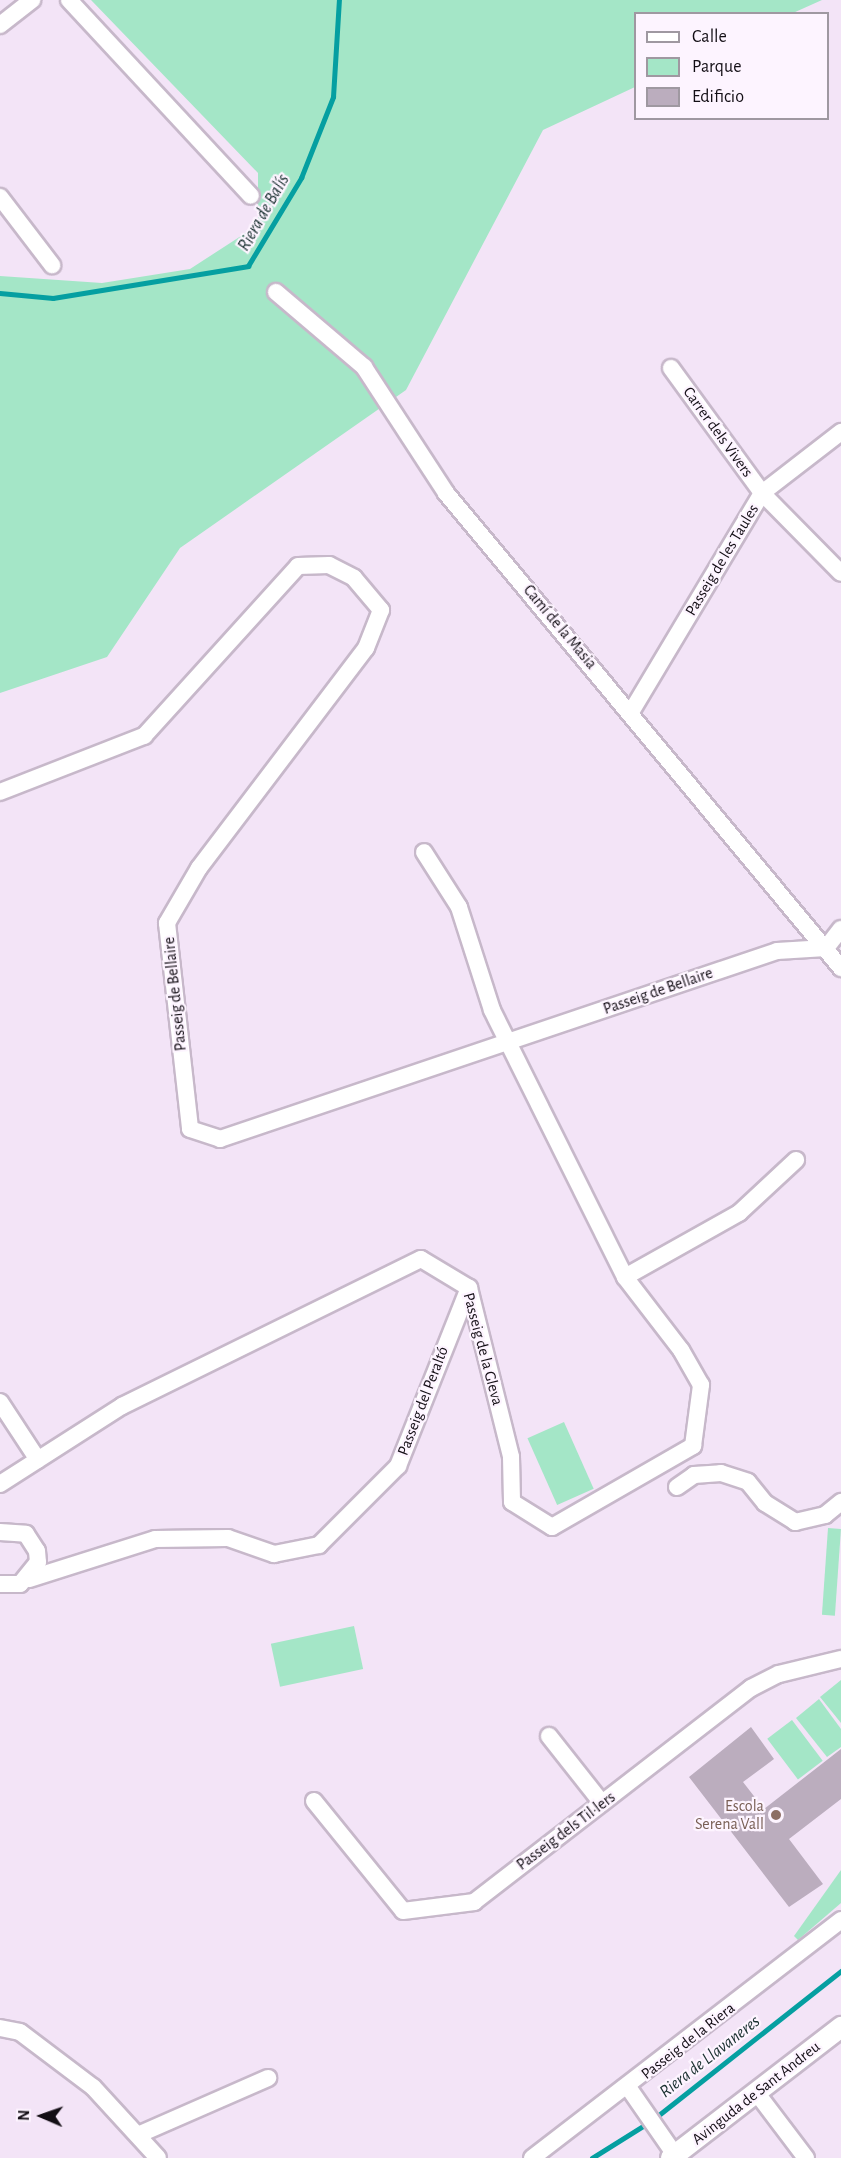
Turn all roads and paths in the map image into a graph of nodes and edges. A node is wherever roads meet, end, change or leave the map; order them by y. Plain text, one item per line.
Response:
1 (32, 0) edge
2 (69, 0) edge
3 (0, 25) edge
4 (251, 196) dead end
5 (0, 197) edge
6 (52, 265) dead end
7 (276, 292) dead end
8 (671, 368) dead end
9 (841, 432) edge
10 (762, 493) junction
11 (841, 573) edge
12 (631, 712) junction
13 (0, 792) edge
14 (424, 852) dead end
15 (841, 929) edge
16 (826, 948) junction
17 (841, 968) edge
18 (509, 1041) junction
19 (796, 1160) dead end
20 (625, 1277) junction
21 (469, 1288) junction
22 (0, 1402) edge
23 (38, 1460) junction
24 (0, 1484) edge
25 (677, 1487) dead end
26 (841, 1502) edge
27 (2, 1529) edge
28 (29, 1579) junction
29 (0, 1584) edge
30 (841, 1659) edge
31 (549, 1736) dead end
32 (314, 1801) dead end
33 (602, 1803) junction
34 (841, 1920) edge
35 (841, 2027) edge
36 (0, 2028) edge
37 (268, 2078) dead end
38 (628, 2087) junction
39 (756, 2092) junction
40 (140, 2134) junction
41 (673, 2156) edge
42 (158, 2158) edge
43 (532, 2158) edge
44 (806, 2158) edge

1 - 3 street
2 - 4 street
5 - 6 street
7 - 12 street, Camí de la Masia
8 - 10 street, Carrer dels Vivers
9 - 10 street, Passeig de les Taules
10 - 11 street, Carrer dels Vivers
10 - 12 street, Passeig de les Taules
12 - 16 street, Camí de la Masia
13 - 18 street, Passeig de Bellaire
14 - 18 street, Passeig de la Gleva
15 - 16 street
16 - 17 street, Camí de la Masia
16 - 18 street, Passeig de Bellaire
18 - 20 street, Passeig de la Gleva
19 - 20 street
20 - 21 street, Passeig de la Gleva
21 - 23 street, Passeig de la Gleva
21 - 28 street, Passeig del Peraltó
22 - 23 street
23 - 24 street, Passeig de la Gleva
25 - 26 street
27 - 28 street
28 - 29 street, Passeig del Peraltó
30 - 33 street, Passeig dels Til·lers
31 - 33 street
32 - 33 street, Passeig dels Til·lers
34 - 38 street, Passeig de la Riera
35 - 39 street, Avinguda de Sant Andreu
36 - 40 street
37 - 40 street
38 - 41 street
38 - 43 street, Passeig de la Riera
39 - 41 street, Avinguda de Sant Andreu
39 - 44 street
40 - 42 street

